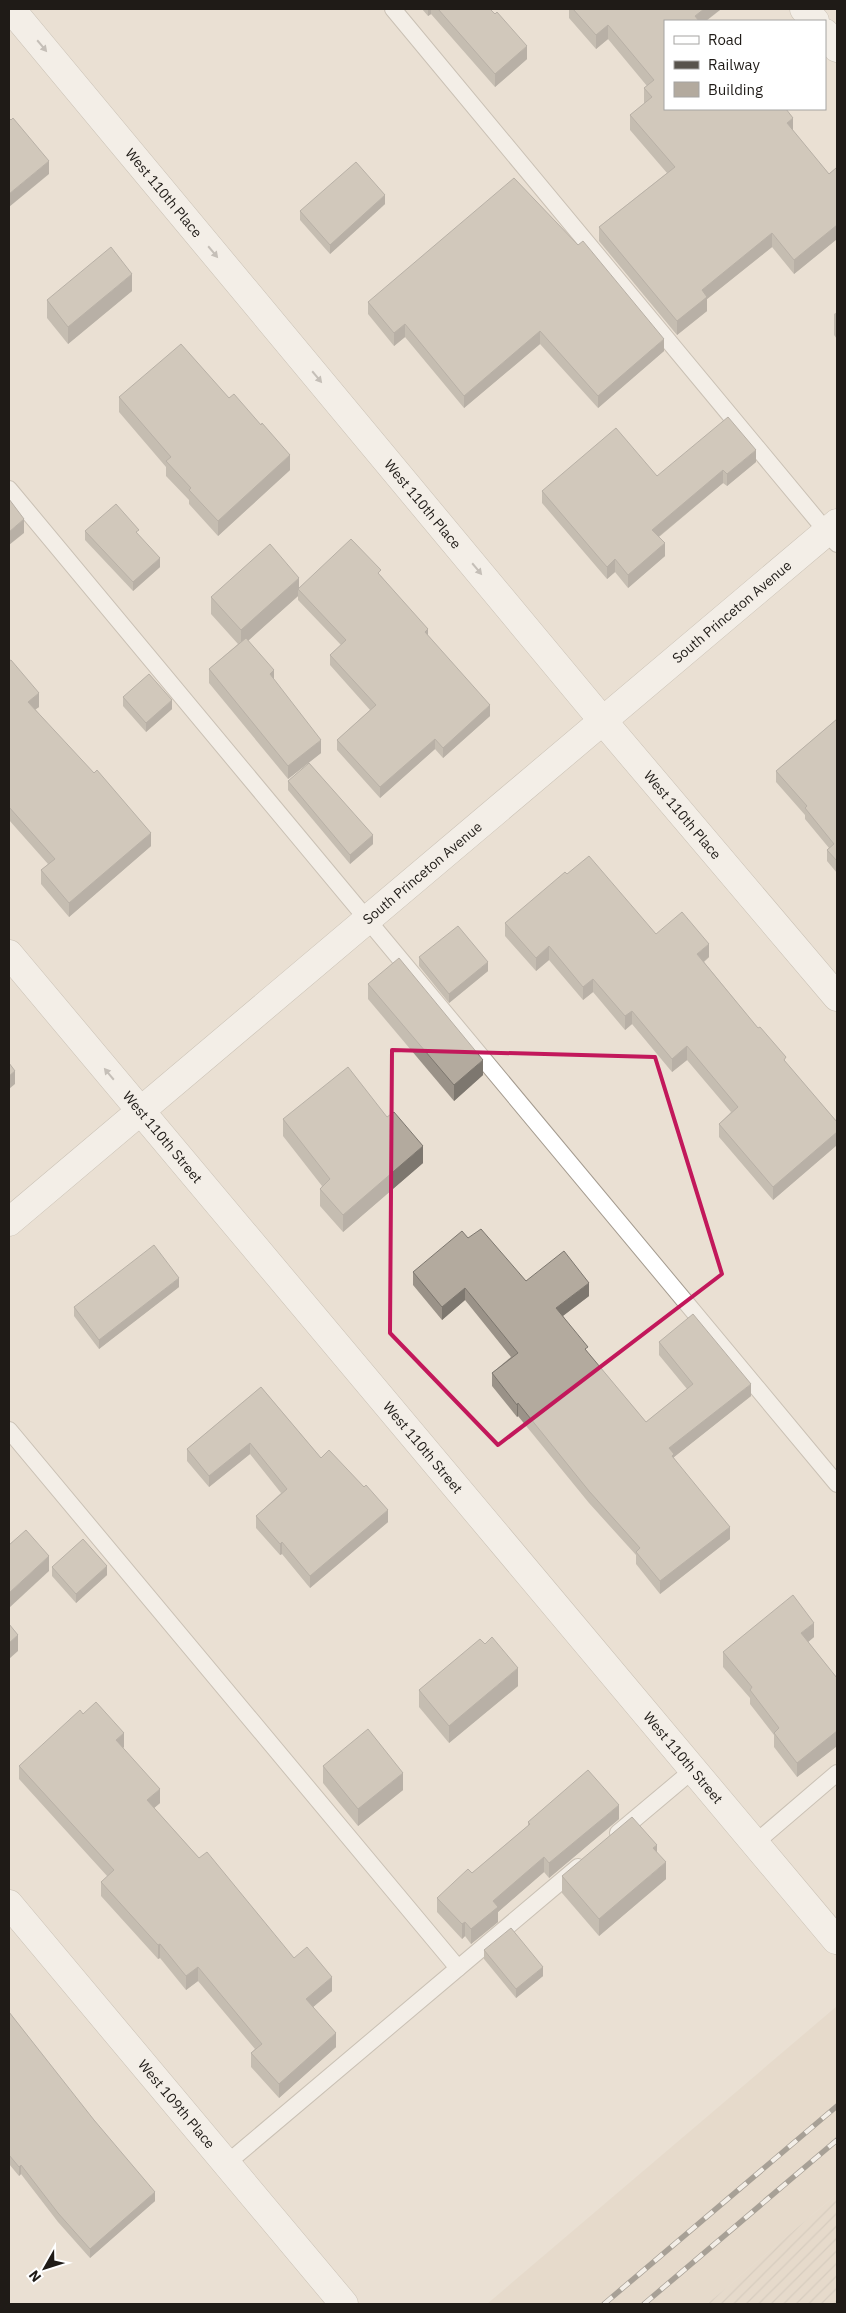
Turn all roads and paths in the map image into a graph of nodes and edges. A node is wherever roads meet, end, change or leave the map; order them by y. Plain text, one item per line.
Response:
1 (11, 9) edge
2 (393, 9) edge
3 (804, 9) edge
4 (814, 20) edge
5 (826, 34) edge
6 (837, 48) edge
7 (9, 489) edge
8 (834, 533) edge
9 (604, 721) junction
10 (368, 920) junction
11 (9, 954) edge
12 (837, 997) edge
13 (140, 1111) junction
14 (9, 1222) edge
15 (9, 1430) edge
16 (837, 1484) edge
17 (693, 1770) junction
18 (837, 1773) edge
19 (754, 1844) junction
20 (602, 1847) edge
21 (587, 1859) edge
22 (9, 1904) edge
23 (837, 1939) edge
24 (458, 1968) junction
25 (226, 2164) junction
26 (344, 2304) edge

1 -> 9 street, West 110th Place
2 - 8 lane
3 - 4 street
5 - 6 street
7 - 10 lane
8 - 9 street, South Princeton Avenue
9 - 10 street, South Princeton Avenue
9 - 12 street, West 110th Place
10 - 13 street, South Princeton Avenue
10 - 16 lane
13 -> 11 street, West 110th Street
13 - 14 street, South Princeton Avenue
13 - 17 street, West 110th Street
15 - 24 lane
17 - 19 street, West 110th Street
17 - 20 lane
18 - 19 lane
19 - 23 street, West 110th Street
21 - 24 lane
22 - 25 street, West 109th Place
24 - 25 lane
25 - 26 street, West 109th Place

